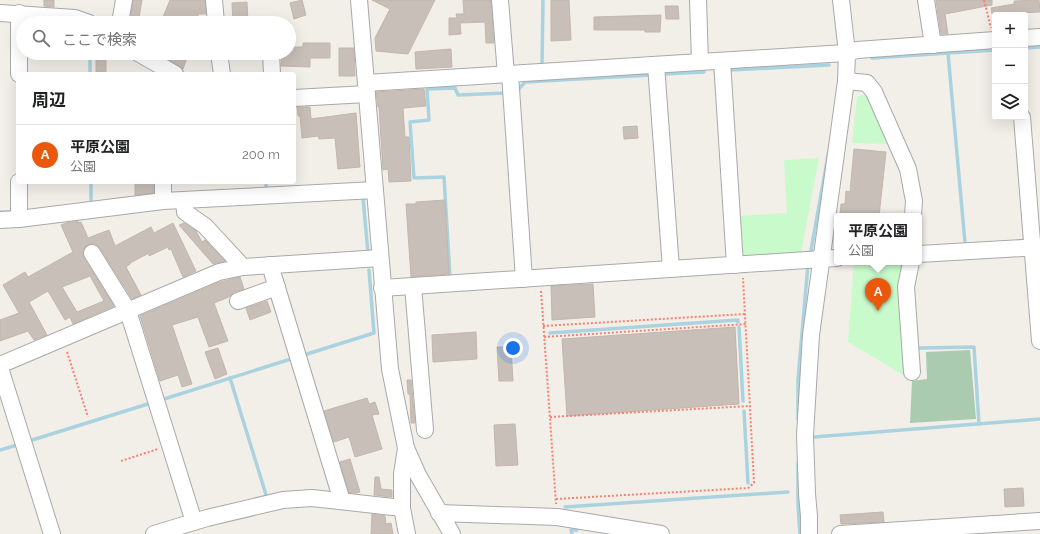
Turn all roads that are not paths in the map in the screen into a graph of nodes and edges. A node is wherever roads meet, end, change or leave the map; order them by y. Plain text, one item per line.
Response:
1 (124, 0) edge
2 (214, 0) edge
3 (359, 0) edge
4 (500, 0) edge
5 (698, 0) edge
6 (841, 0) edge
7 (926, 0) edge
8 (0, 13) edge
9 (19, 13) joint
10 (52, 16) edge
11 (121, 16) edge
12 (215, 16) edge
13 (1040, 37) edge
14 (1028, 38) edge
15 (992, 40) edge
16 (933, 45) junction
17 (840, 53) junction
18 (19, 60) edge
19 (149, 60) edge
20 (220, 60) edge
21 (271, 60) edge
22 (722, 61) junction
23 (700, 62) junction
24 (656, 65) junction
25 (19, 72) edge
26 (167, 72) edge
27 (222, 72) edge
28 (272, 72) edge
29 (508, 74) junction
30 (846, 81) junction
31 (366, 89) junction
32 (296, 98) edge
33 (1022, 120) edge
34 (19, 184) edge
35 (163, 184) edge
36 (374, 190) junction
37 (163, 201) junction
38 (184, 201) junction
39 (914, 213) edge
40 (0, 220) edge
41 (20, 220) junction
42 (1036, 247) edge
43 (92, 253) dead end
44 (922, 254) edge
45 (380, 258) junction
46 (819, 260) edge
47 (270, 265) junction
48 (739, 265) junction
49 (910, 265) edge
50 (243, 267) junction
51 (671, 269) junction
52 (524, 279) junction
53 (414, 286) junction
54 (277, 287) junction
55 (382, 288) junction
56 (238, 301) dead end
57 (128, 311) junction
58 (1040, 341) edge
59 (0, 366) edge
60 (912, 372) dead end
61 (425, 430) dead end
62 (406, 448) junction
63 (342, 501) junction
64 (402, 508) junction
65 (439, 513) junction
66 (1040, 521) edge
67 (194, 522) junction
68 (598, 529) edge
69 (52, 534) edge
70 (154, 534) edge
71 (407, 534) edge
72 (452, 534) edge
73 (657, 534) edge
74 (809, 534) edge
75 (840, 534) edge

1 - 11 street
2 - 12 street
3 - 31 street
4 - 29 street
5 - 23 street
6 - 17 street
7 - 16 street
8 - 9 street
9 - 10 street
13 - 14 street
15 - 16 street
16 - 17 street
17 - 22 street
17 - 30 street
18 - 25 street
19 - 26 street
20 - 27 street
21 - 28 street
22 - 23 street
22 - 48 street
23 - 24 street
24 - 29 street
24 - 51 street
29 - 31 street
29 - 52 street
30 - 39 street
30 - 46 street
31 - 32 street
31 - 36 street
33 - 42 street
34 - 41 street
35 - 37 street
36 - 38 street
36 - 45 street
37 - 38 street
37 - 41 street
38 - 50 street
40 - 41 street
42 - 44 street
42 - 58 street
43 - 57 street
45 - 47 street
45 - 55 street
46 - 48 street
46 - 74 street
47 - 50 street
47 - 54 street
48 - 51 street
49 - 60 street
50 - 57 street
51 - 52 street
52 - 53 street
53 - 55 street
53 - 61 street
54 - 56 street
54 - 63 street
55 - 62 street
57 - 59 street
57 - 67 street
59 - 69 street
62 - 64 street
62 - 65 street
63 - 64 street
63 - 67 street
64 - 71 street
65 - 68 street
65 - 72 street
66 - 75 street
67 - 70 street
68 - 73 street

